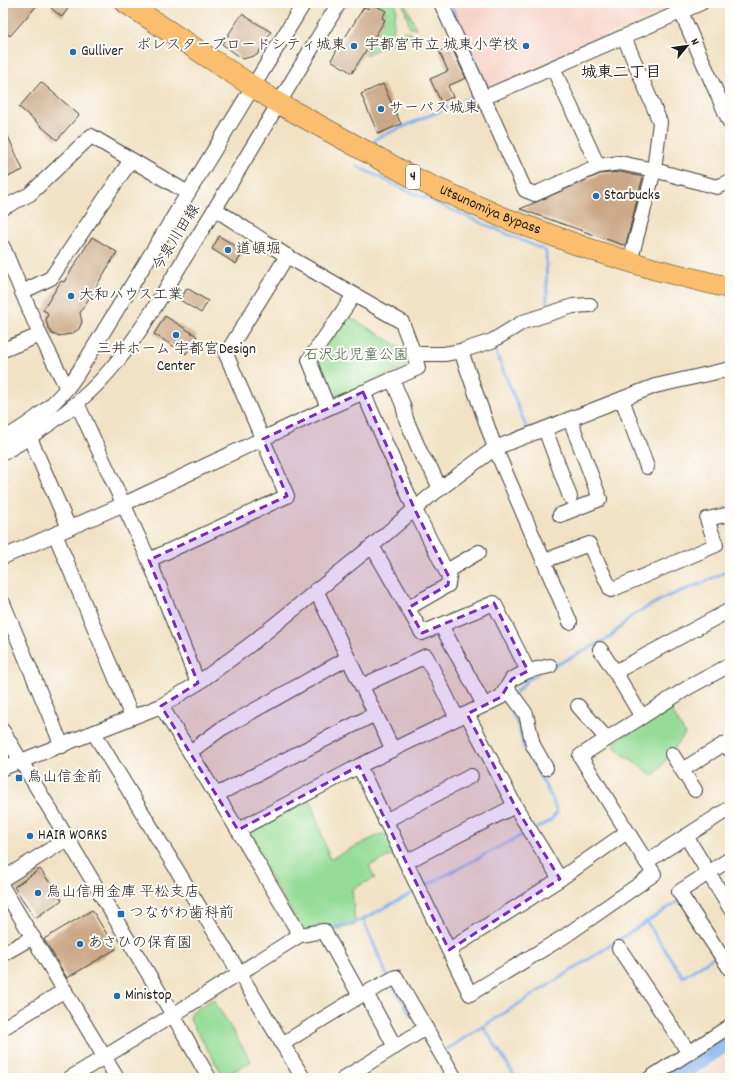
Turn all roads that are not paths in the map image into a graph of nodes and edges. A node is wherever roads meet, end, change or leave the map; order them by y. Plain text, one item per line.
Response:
1 (126, 3) edge
2 (304, 3) edge
3 (339, 3) edge
4 (441, 3) edge
5 (701, 3) edge
6 (681, 12) junction
7 (624, 37) junction
8 (553, 68) junction
9 (253, 86) junction
10 (483, 98) junction
11 (278, 103) junction
12 (730, 123) edge
13 (131, 160) junction
14 (598, 166) junction
15 (654, 170) junction
16 (730, 181) edge
17 (188, 193) junction
18 (3, 208) edge
19 (215, 209) junction
20 (3, 247) edge
21 (287, 256) junction
22 (630, 262) junction
23 (730, 288) edge
24 (22, 292) junction
25 (354, 295) junction
26 (590, 305) dead end
27 (40, 335) junction
28 (3, 350) edge
29 (461, 351) junction
30 (414, 354) junction
31 (730, 369) edge
32 (392, 380) junction
33 (67, 388) junction
34 (363, 392) junction
35 (622, 399) junction
36 (77, 403) junction
37 (328, 408) junction
38 (570, 419) junction
39 (545, 429) junction
40 (30, 438) junction
41 (263, 438) junction
42 (3, 439) edge
43 (495, 448) junction
44 (3, 453) edge
45 (647, 467) dead end
46 (440, 489) junction
47 (570, 497) dead end
48 (124, 504) junction
49 (415, 510) junction
50 (730, 514) edge
51 (560, 515) dead end
52 (70, 528) junction
53 (55, 534) junction
54 (372, 546) junction
55 (479, 552) dead end
56 (3, 557) edge
57 (149, 560) junction
58 (544, 561) junction
59 (449, 577) junction
60 (316, 590) junction
61 (3, 603) edge
62 (408, 608) junction
63 (730, 610) edge
64 (570, 622) dead end
65 (441, 625) junction
66 (600, 649) dead end
67 (348, 658) junction
68 (730, 665) edge
69 (550, 666) dead end
70 (528, 671) junction
71 (615, 672) junction
72 (198, 683) junction
73 (362, 686) junction
74 (507, 688) junction
75 (484, 705) junction
76 (161, 706) junction
77 (578, 706) dead end
78 (375, 714) junction
79 (462, 716) junction
80 (132, 717) junction
81 (642, 717) junction
82 (3, 731) edge
83 (94, 733) junction
84 (607, 739) junction
85 (62, 746) junction
86 (393, 750) junction
87 (730, 750) edge
88 (190, 752) junction
89 (672, 754) dead end
90 (20, 761) junction
91 (359, 766) junction
92 (3, 768) edge
93 (546, 768) dead end
94 (682, 770) junction
95 (471, 776) dead end
96 (695, 790) dead end
97 (216, 795) junction
98 (515, 806) junction
99 (730, 808) edge
100 (386, 821) junction
101 (238, 830) junction
102 (628, 832) junction
103 (686, 836) junction
104 (67, 839) junction
105 (730, 858) edge
106 (406, 862) junction
107 (646, 862) junction
108 (708, 872) junction
109 (3, 879) edge
110 (560, 879) junction
111 (3, 888) edge
112 (730, 907) edge
113 (300, 935) junction
114 (33, 937) junction
115 (619, 948) dead end
116 (449, 950) junction
117 (3, 954) edge
118 (730, 970) edge
119 (239, 973) junction
120 (65, 990) junction
121 (363, 994) junction
122 (173, 1015) junction
123 (730, 1026) edge
124 (3, 1028) edge
125 (426, 1028) junction
126 (282, 1044) junction
127 (395, 1047) junction
128 (689, 1053) junction
129 (105, 1057) junction
130 (70, 1078) edge
131 (117, 1078) edge
132 (209, 1078) edge
133 (303, 1078) edge
134 (344, 1078) edge
135 (455, 1078) edge
136 (650, 1078) edge

1 - 9 highway, Utsunomiya Bypass / 4
2 - 9 street, 今泉川田線
3 - 11 street, 今泉川田線
4 - 10 street
5 - 6 street
6 - 7 street
6 - 12 street
7 - 8 street
7 - 15 street
8 - 10 street
8 - 14 street
9 - 11 highway, Utsunomiya Bypass / 4
9 - 17 street, 今泉川田線
10 - 14 street
11 - 19 street, 今泉川田線
11 - 22 highway, Utsunomiya Bypass / 4
13 - 17 street
13 - 18 street
13 - 24 street
14 - 15 street
15 - 16 street
15 - 22 street
17 - 33 street, 今泉川田線
19 - 21 street
19 - 36 street, 今泉川田線
20 - 24 street
21 - 25 street
21 - 41 street
22 - 23 highway, Utsunomiya Bypass / 4
24 - 27 street
25 - 30 street
25 - 37 street
26 - 29 street
27 - 28 street
27 - 33 street
29 - 30 street
29 - 43 street
30 - 32 street
31 - 35 street
32 - 34 street
32 - 46 street
33 - 42 street, 今泉川田線
34 - 37 street
34 - 49 street
35 - 38 street
35 - 45 street
36 - 40 street, 今泉川田線
36 - 48 street
37 - 41 street
38 - 39 street
38 - 51 street
39 - 43 street
39 - 47 street
40 - 44 street, 今泉川田線
40 - 52 street
41 - 48 street
41 - 57 street
43 - 46 street
43 - 58 street
46 - 49 street
48 - 52 street
48 - 57 street
49 - 54 street
49 - 59 street
50 - 58 street
52 - 53 street
53 - 56 street
53 - 80 street
54 - 60 street
54 - 62 street
55 - 59 street
57 - 72 street
58 - 64 street
59 - 62 street
60 - 67 street
60 - 72 street
61 - 85 street
62 - 65 street
63 - 71 street
65 - 70 street
65 - 75 street
66 - 71 street
67 - 73 street
67 - 88 street
68 - 81 street
69 - 70 street
70 - 74 street
71 - 81 street
72 - 76 street
73 - 78 street
73 - 79 street
74 - 75 street
74 - 93 street
75 - 79 street
76 - 80 street
76 - 88 street
77 - 84 street
78 - 86 street
78 - 97 street
79 - 86 street
79 - 98 street
80 - 83 street
81 - 84 street
82 - 90 street
83 - 85 street
83 - 119 street
84 - 102 street
85 - 90 street
86 - 91 street
87 - 94 street
88 - 97 street
89 - 94 street
90 - 92 street
90 - 104 street
91 - 100 street
91 - 101 street
94 - 96 street
95 - 100 street
97 - 101 street
98 - 106 street
98 - 110 street
99 - 103 street
100 - 106 street
101 - 113 street
102 - 107 street
102 - 110 street
103 - 107 street
103 - 108 street
104 - 109 street
104 - 122 street
105 - 108 street
106 - 116 street
107 - 116 street
108 - 112 street
108 - 118 street
110 - 116 street
111 - 114 street
113 - 119 street
113 - 121 street
114 - 117 street
114 - 120 street
115 - 128 street
119 - 122 street
119 - 126 street
120 - 124 street
120 - 129 street
121 - 125 street
121 - 126 street
121 - 127 street
122 - 129 street
122 - 132 street
123 - 128 street
125 - 127 street
125 - 135 street
126 - 133 street
127 - 134 street
128 - 136 street
129 - 130 street
129 - 131 street

